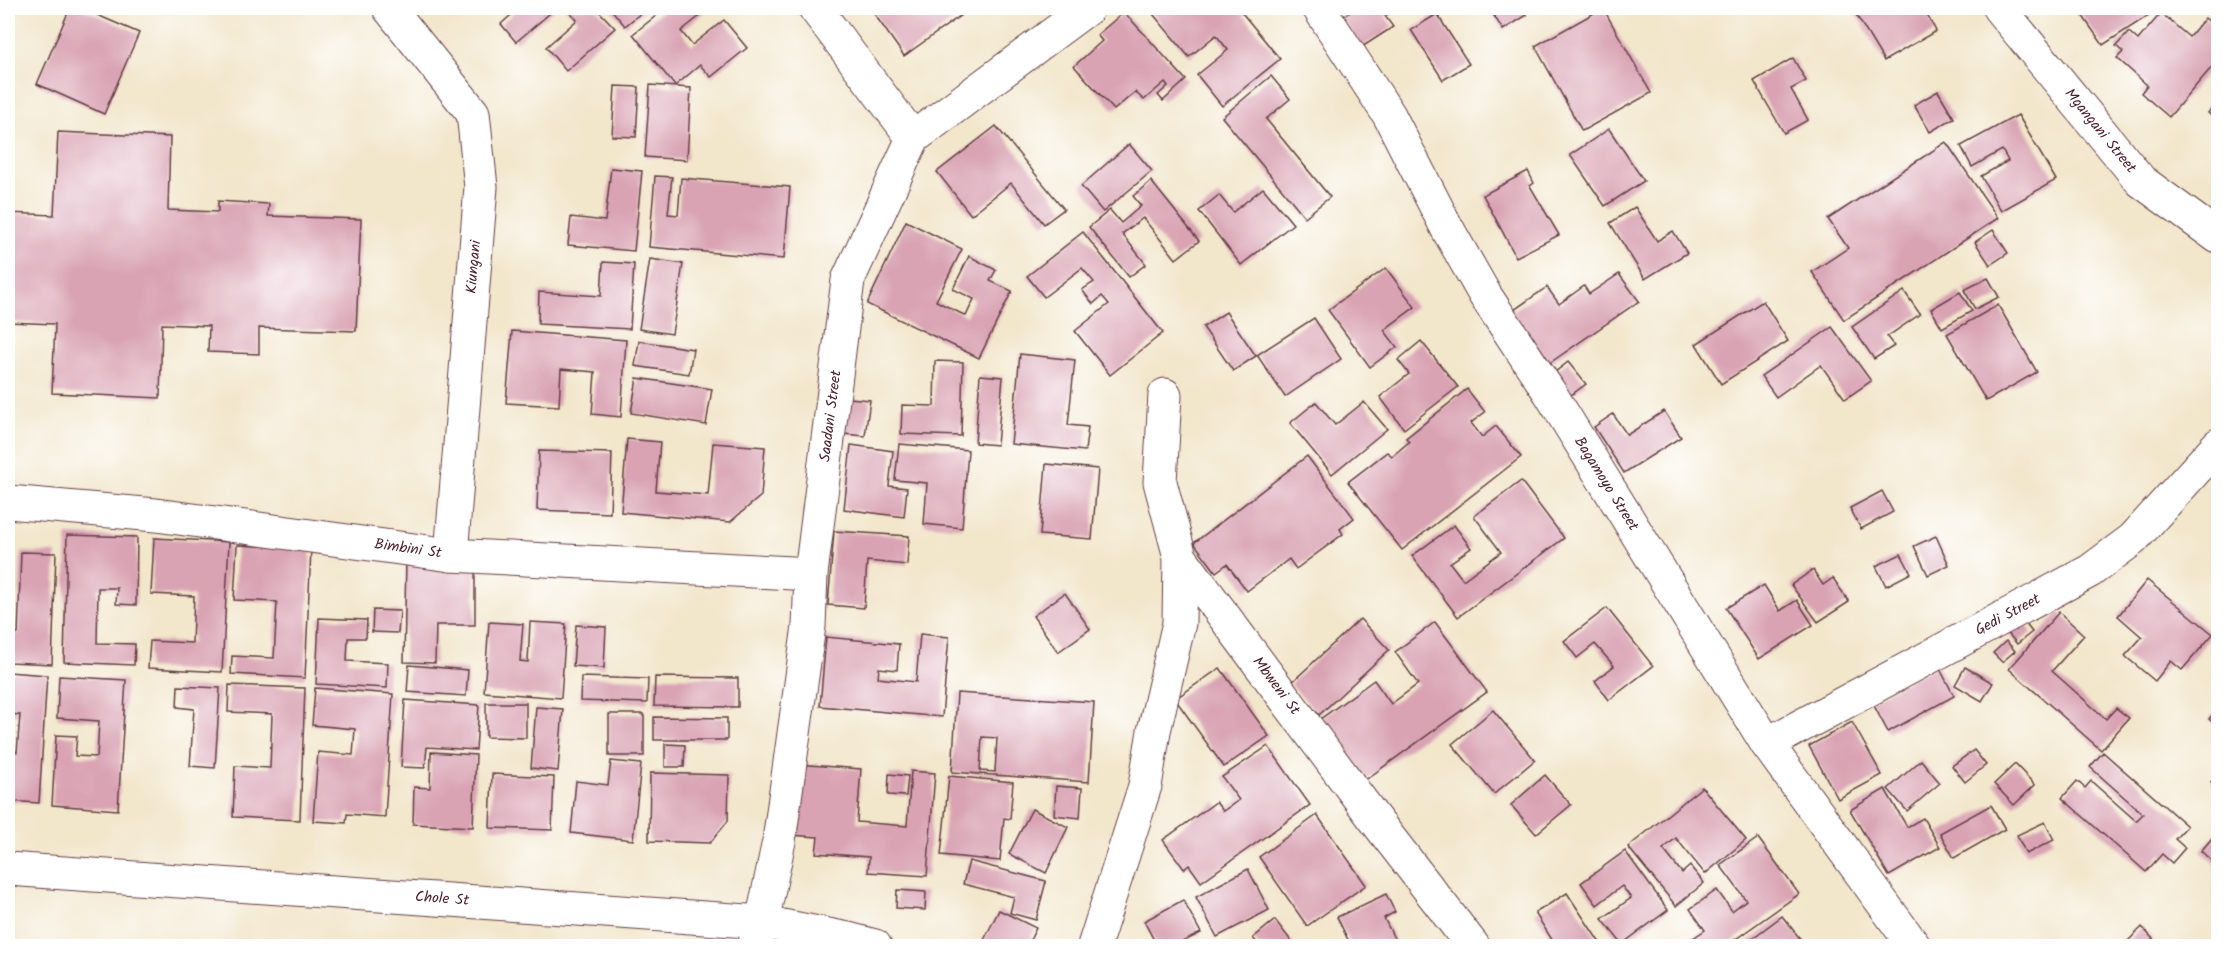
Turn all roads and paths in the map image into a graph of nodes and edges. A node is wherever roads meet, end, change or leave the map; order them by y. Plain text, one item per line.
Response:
1 (389, 8) edge
2 (814, 8) edge
3 (1088, 8) edge
4 (1319, 8) edge
5 (1999, 8) edge
6 (913, 138) junction
7 (2218, 237) edge
8 (1166, 395) dead end
9 (2218, 445) edge
10 (8, 502) edge
11 (451, 555) junction
12 (1180, 557) junction
13 (811, 574) junction
14 (1767, 744) junction
15 (8, 869) edge
16 (758, 934) edge
17 (875, 946) edge
18 (1094, 946) edge
19 (1473, 946) edge
20 (1914, 946) edge

1 - 11 street, Kiungani
2 - 6 street
3 - 6 street, Saadani Street
4 - 14 street, Bagamoyo Street
5 - 7 street, Mgangani Street
6 - 13 street, Saadani Street
8 - 12 street, Mbweni St
9 - 14 street, Gedi Street
10 - 11 street, Bimbini St
11 - 13 street, Bimbini St
12 - 18 street
12 - 19 street, Mbweni St
13 - 16 street, Saadani Street
14 - 20 street, Bagamoyo Street
15 - 16 street, Chole St
16 - 17 street, Chole St

